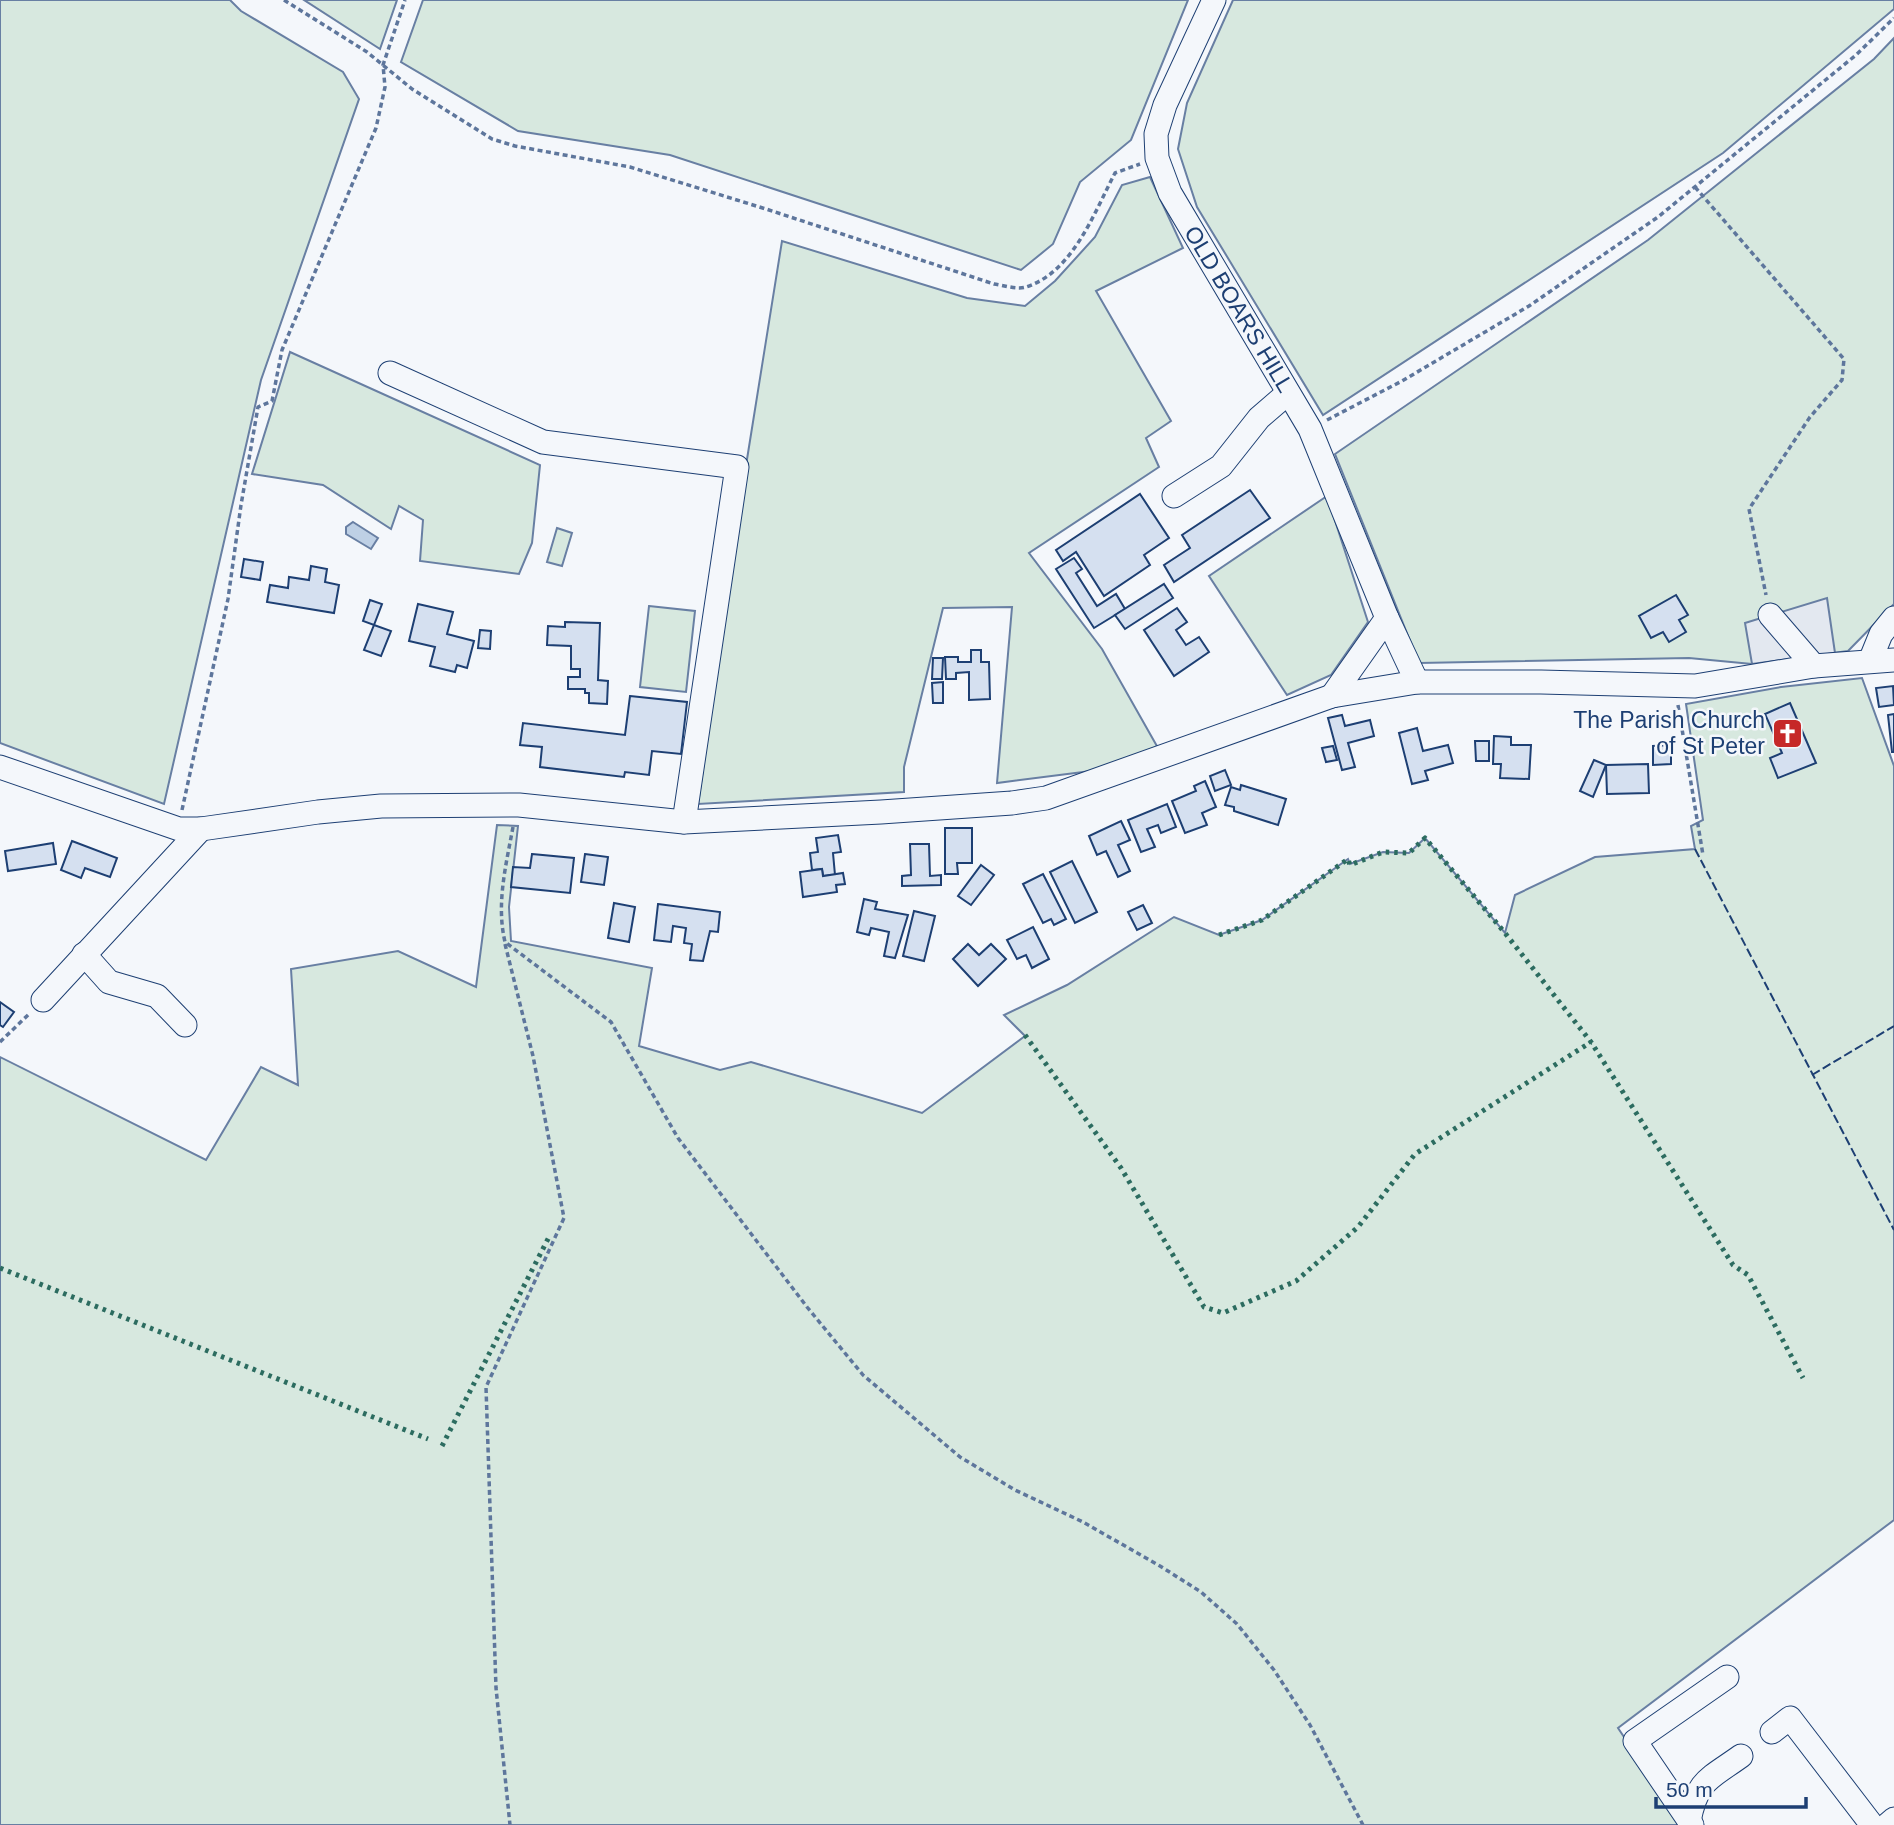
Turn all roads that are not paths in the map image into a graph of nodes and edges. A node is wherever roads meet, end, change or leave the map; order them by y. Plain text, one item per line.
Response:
1 (1214, 0) edge
2 (390, 373) dead end
3 (1288, 393) junction
4 (1174, 496) dead end
5 (1770, 615) road end
6 (1387, 618) junction
7 (1894, 618) edge
8 (1894, 660) edge
9 (1870, 661) junction
10 (1814, 666) junction
11 (1417, 682) junction
12 (1332, 696) junction
13 (0, 767) edge
14 (684, 821) junction
15 (190, 829) junction
16 (84, 954) junction
17 (43, 1000) road end
18 (185, 1026) dead end
19 (1727, 1677) dead end
20 (1772, 1732) dead end
21 (1741, 1756) dead end
22 (1894, 1819) edge
23 (1690, 1823) edge
24 (1872, 1825) edge
25 (1887, 1825) edge

1 - 3 street, OLD BOARS HILL
2 - 14 street
3 - 4 street
3 - 6 street, OLD BOARS HILL
5 - 10 street
6 - 11 street, OLD BOARS HILL
6 - 12 street
7 - 9 street
8 - 9 street
9 - 10 street
10 - 11 street
11 - 12 street
12 - 14 street
13 - 15 street
14 - 15 street
15 - 16 street
16 - 17 street
16 - 18 street
19 - 23 street
20 - 24 street
21 - 23 street
22 - 25 street

